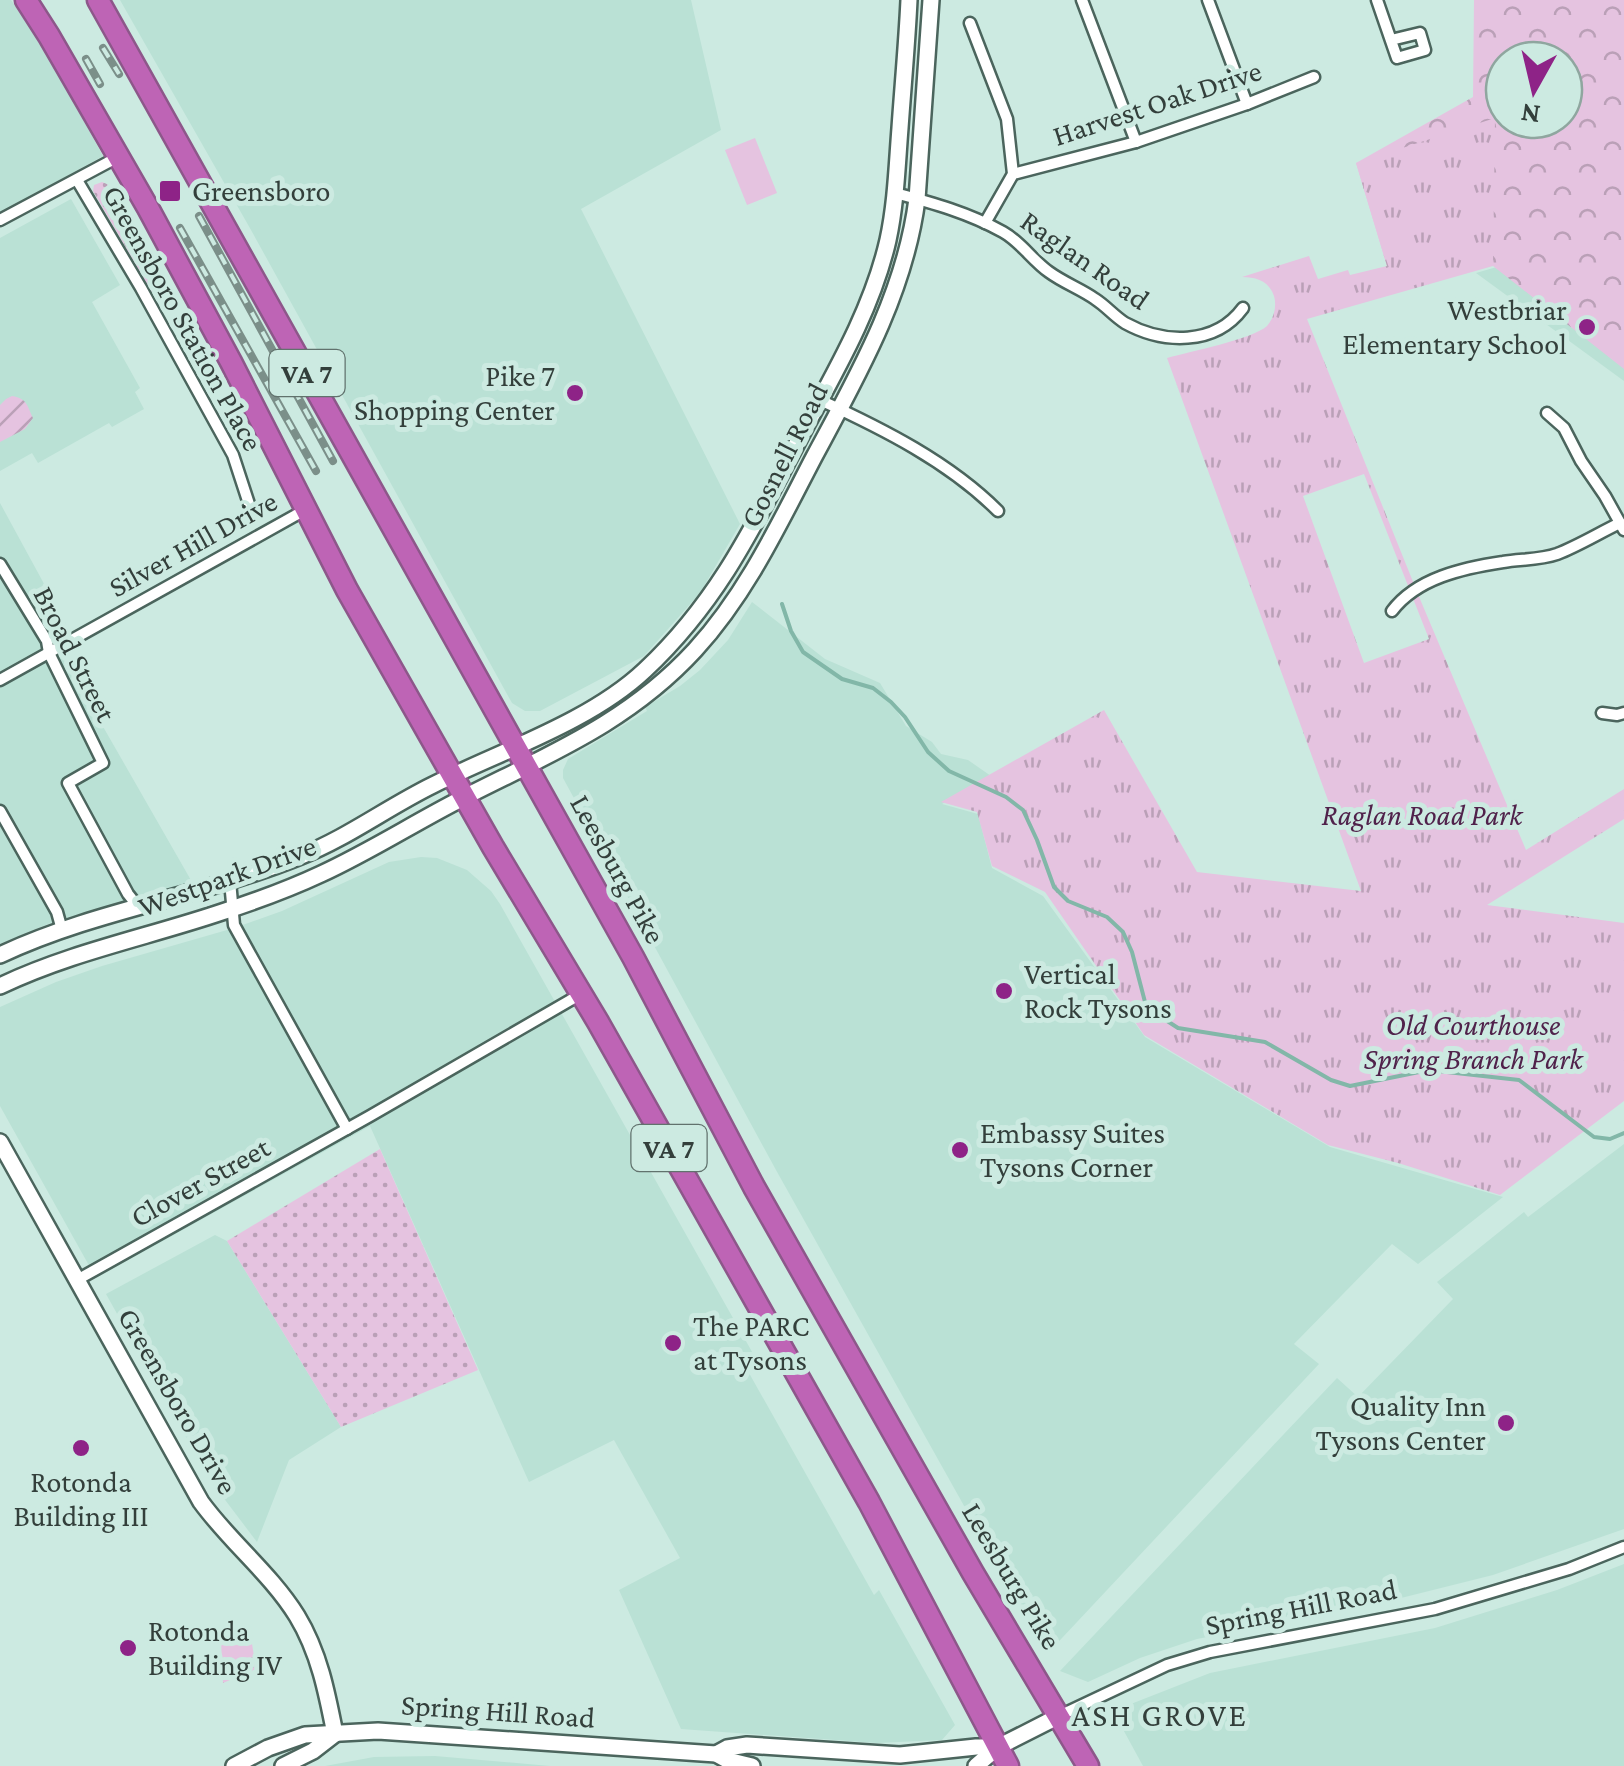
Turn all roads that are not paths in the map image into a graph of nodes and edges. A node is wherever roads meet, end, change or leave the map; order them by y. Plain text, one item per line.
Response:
1 (26, 0) edge
2 (98, 0) edge
3 (1082, 0) edge
4 (1208, 0) edge
5 (1378, 0) edge
6 (935, 1) edge
7 (909, 3) edge
8 (970, 23) dead end
9 (1391, 40) junction
10 (1314, 78) dead end
11 (1247, 104) junction
12 (1136, 142) junction
13 (118, 157) junction
14 (1014, 174) junction
15 (77, 180) junction
16 (896, 193) junction
17 (918, 199) junction
18 (0, 220) edge
19 (985, 223) junction
20 (1243, 308) dead end
21 (820, 400) junction
22 (840, 409) junction
23 (1547, 413) dead end
24 (250, 507) dead end
25 (305, 510) junction
26 (998, 511) dead end
27 (1622, 527) edge
28 (0, 564) edge
29 (1392, 611) dead end
30 (49, 652) junction
31 (0, 680) edge
32 (1602, 713) dead end
33 (1624, 714) edge
34 (516, 747) junction
35 (527, 768) junction
36 (452, 776) junction
37 (464, 798) junction
38 (0, 810) edge
39 (230, 881) junction
40 (139, 908) junction
41 (234, 908) junction
42 (62, 930) junction
43 (0, 955) edge
44 (0, 986) edge
45 (581, 994) junction
46 (347, 1129) junction
47 (0, 1142) edge
48 (77, 1280) junction
49 (1624, 1547) edge
50 (1059, 1716) junction
51 (335, 1734) junction
52 (998, 1746) junction
53 (716, 1754) junction
54 (234, 1766) edge
55 (283, 1766) edge
56 (752, 1766) edge
57 (976, 1766) edge
58 (1008, 1766) edge
59 (1088, 1766) edge

1 - 13 highway, VA 7
2 - 34 highway, Leesburg Pike / VA 7
3 - 12 street
4 - 11 street
5 - 9 street
6 - 7 street
6 - 17 main road, Gosnell Road
7 - 16 main road, Gosnell Road
8 - 14 street
9 - 9 street
10 - 11 street, Harvest Oak Drive
11 - 12 street, Harvest Oak Drive
12 - 14 street, Harvest Oak Drive
13 - 15 street
13 - 25 highway, VA 7
14 - 19 street
15 - 18 street, Greensboro Station Place
15 - 24 street, Greensboro Station Place
16 - 17 street, Raglan Road
16 - 21 main road, Gosnell Road
17 - 19 street, Raglan Road
17 - 22 main road, Gosnell Road
19 - 20 street, Raglan Road
21 - 22 street
21 - 34 main road, Gosnell Road
22 - 26 street
22 - 35 main road, Gosnell Road
23 - 27 street
25 - 30 street, Silver Hill Drive
25 - 36 highway, VA 7
27 - 29 street
28 - 30 street, Broad Street
30 - 31 street, Silver Hill Drive
30 - 40 street, Broad Street
32 - 33 street
34 - 35 highway, Leesburg Pike / VA 7
34 - 36 main road, Gosnell Road
35 - 37 main road, Gosnell Road
35 - 50 highway, Leesburg Pike / VA 7
36 - 37 highway, VA 7
36 - 39 main road, Westpark Drive
37 - 41 main road, Westpark Drive
37 - 45 highway, VA 7
38 - 42 street
39 - 40 main road, Westpark Drive
39 - 41 street
40 - 42 main road, Westpark Drive
41 - 44 main road, Westpark Drive
41 - 46 street
42 - 43 main road, Westpark Drive
45 - 46 street, Clover Street
45 - 52 highway, VA 7
46 - 48 street, Clover Street
47 - 48 main road, Greensboro Drive
48 - 51 main road, Greensboro Drive
49 - 50 street, Spring Hill Road
50 - 52 main road, Spring Hill Road
50 - 59 highway, Leesburg Pike / VA 7
51 - 53 main road, Spring Hill Road
51 - 54 main road, Spring Hill Road
51 - 55 main road, Spring Hill Road
52 - 53 main road, Spring Hill Road
52 - 57 main road, Spring Hill Road
52 - 58 highway, VA 7
53 - 56 main road, Spring Hill Road

